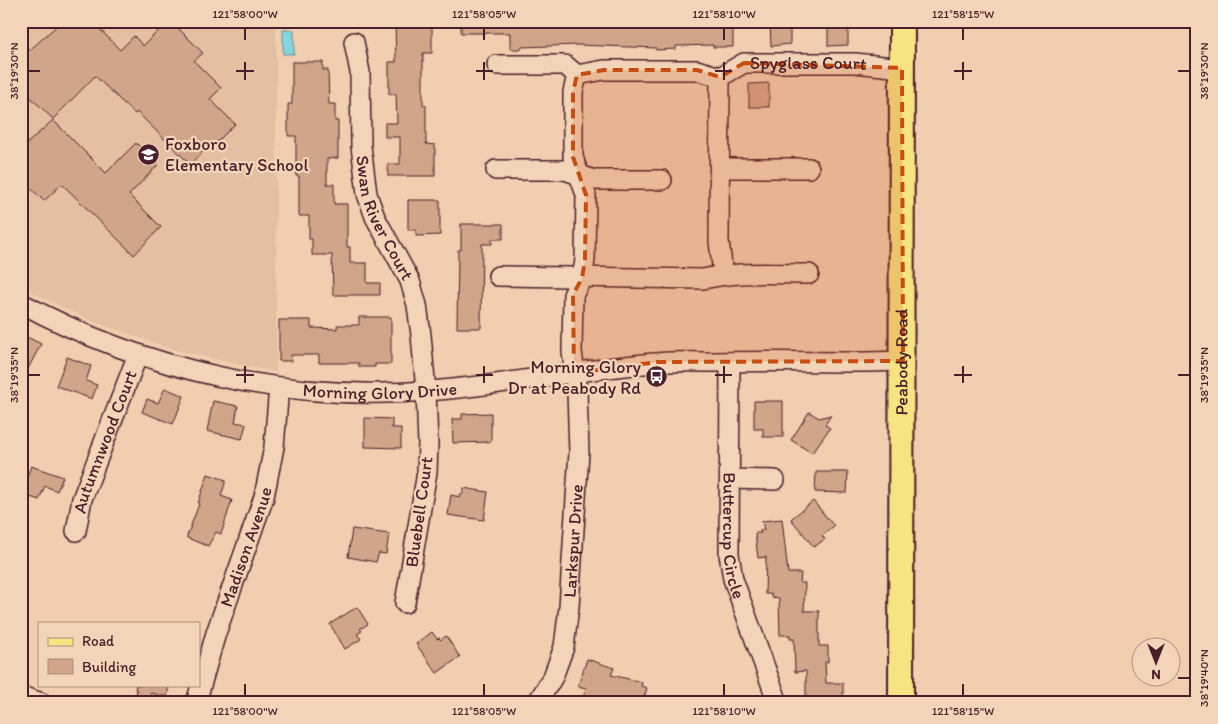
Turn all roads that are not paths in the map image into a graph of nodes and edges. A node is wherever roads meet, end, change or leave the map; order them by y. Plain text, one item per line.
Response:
1 (902, 21) edge
2 (354, 42) dead end
3 (497, 65) dead end
4 (902, 68) junction
5 (577, 75) junction
6 (720, 77) junction
7 (720, 168) junction
8 (809, 168) dead end
9 (496, 170) dead end
10 (580, 174) junction
11 (662, 180) dead end
12 (723, 274) junction
13 (809, 274) dead end
14 (498, 276) dead end
15 (582, 278) junction
16 (21, 303) edge
17 (138, 354) junction
18 (903, 361) junction
19 (730, 362) junction
20 (574, 373) junction
21 (279, 387) junction
22 (426, 391) junction
23 (730, 479) junction
24 (776, 480) dead end
25 (76, 531) dead end
26 (405, 603) dead end
27 (21, 696) edge
28 (539, 702) edge
29 (42, 703) edge
30 (196, 703) edge
31 (778, 703) edge
32 (902, 703) edge

1 - 4 main road, Peabody Road
2 - 22 street, Swan River Court
3 - 5 street
4 - 6 street, Spyglass Court
4 - 18 main road, Peabody Road
5 - 6 street
5 - 10 street, Larkspur Drive
6 - 7 street
7 - 8 street
7 - 12 street
9 - 10 street
10 - 11 street
10 - 15 street, Larkspur Drive
12 - 13 street
12 - 15 street
14 - 15 street
15 - 20 street, Larkspur Drive
16 - 17 street, Morning Glory Drive
17 - 21 street, Morning Glory Drive
17 - 25 street, Autumnwood Court
18 - 19 street, Morning Glory Drive
18 - 32 main road, Peabody Road
19 - 20 street, Morning Glory Drive
19 - 23 street, Buttercup Circle
20 - 22 street, Morning Glory Drive
20 - 28 street, Larkspur Drive
21 - 22 street, Morning Glory Drive
21 - 30 street, Madison Avenue
22 - 26 street, Bluebell Court
23 - 24 street
23 - 31 street, Buttercup Circle
27 - 29 street

